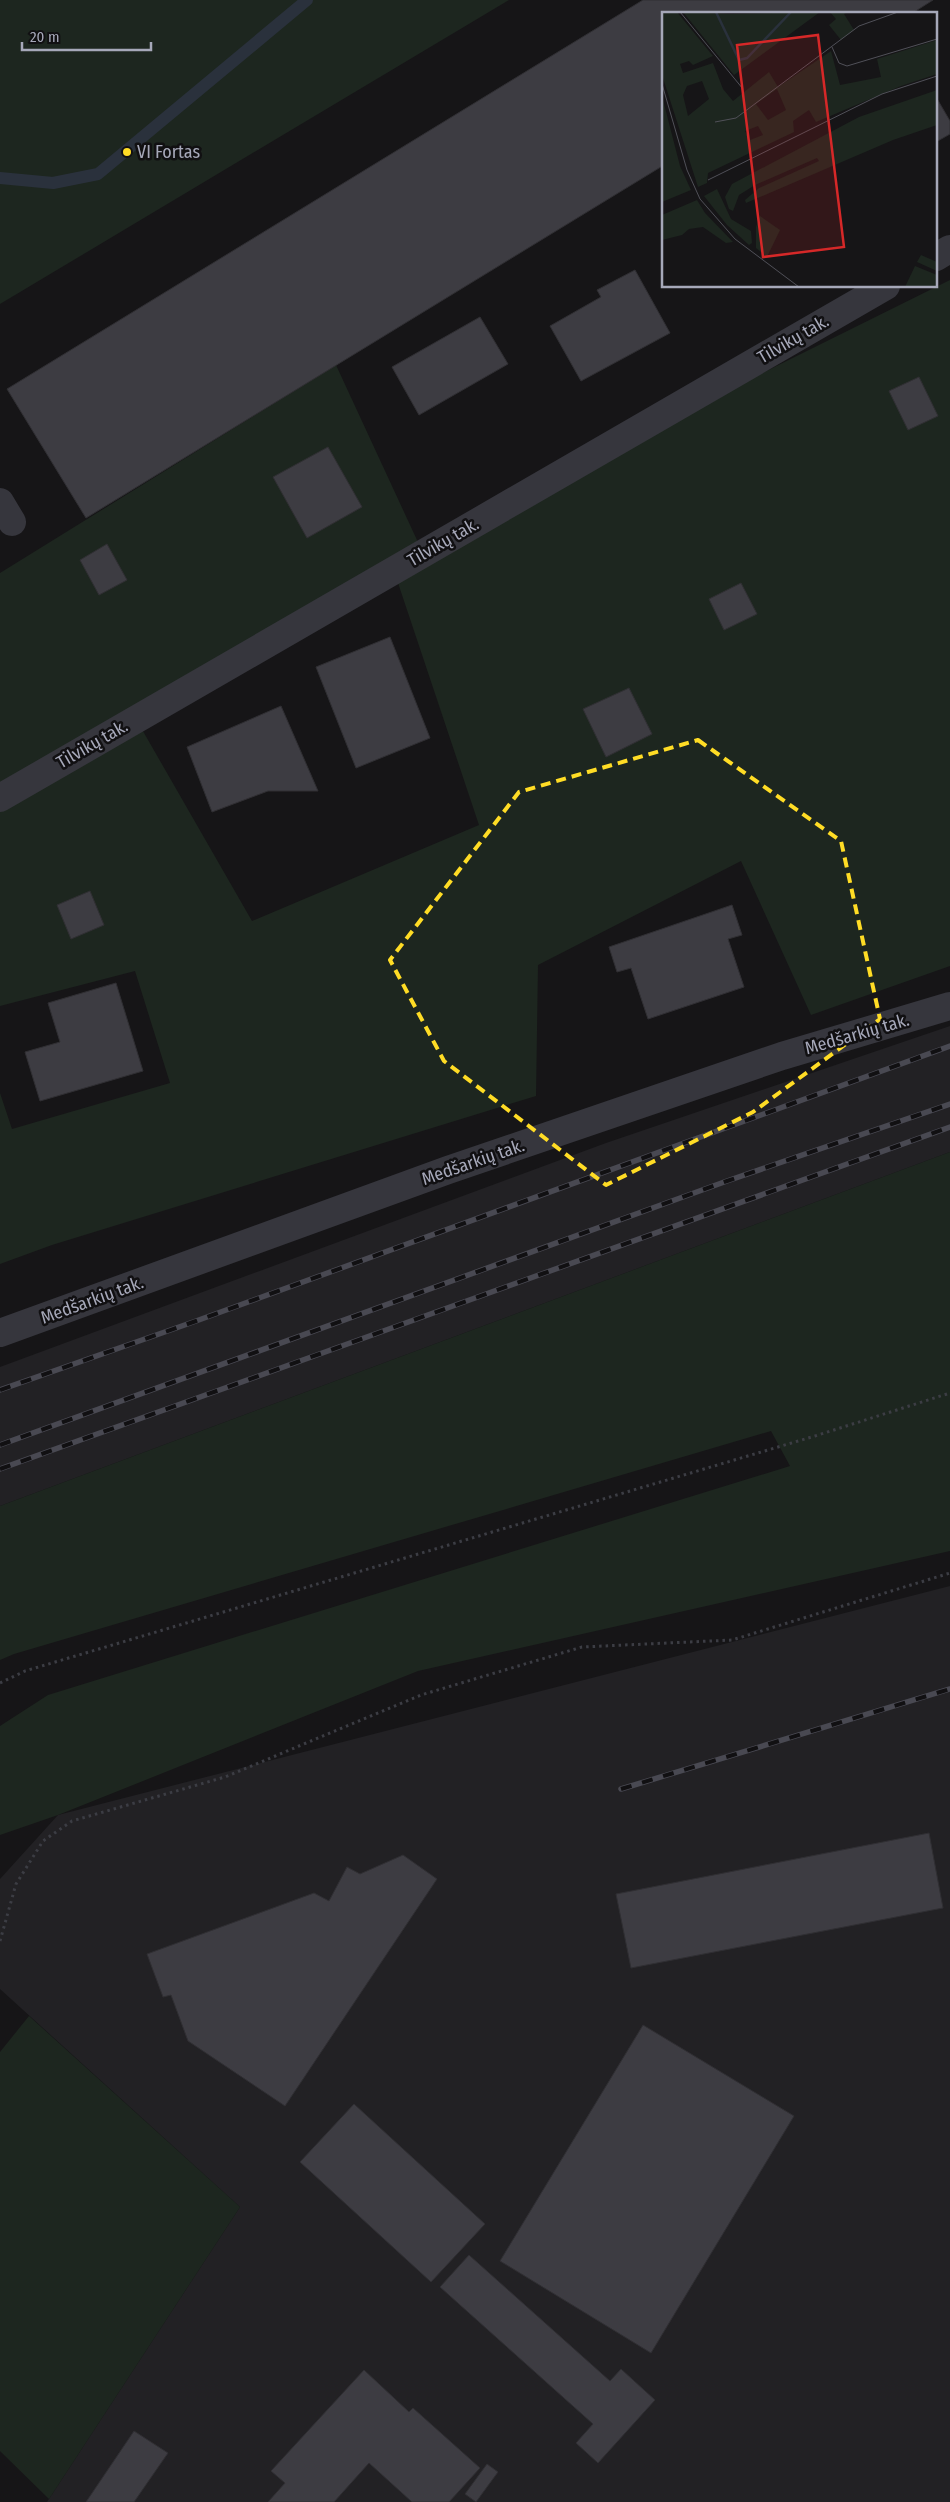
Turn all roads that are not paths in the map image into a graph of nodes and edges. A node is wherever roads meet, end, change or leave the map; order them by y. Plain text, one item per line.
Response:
1 (950, 249) edge
2 (938, 256) edge
3 (883, 288) edge
4 (0, 798) edge
5 (950, 1006) edge
6 (0, 1333) edge

1 - 2 street
3 - 4 street, Tilvikų tak.
5 - 6 street, Medšarkių tak.

